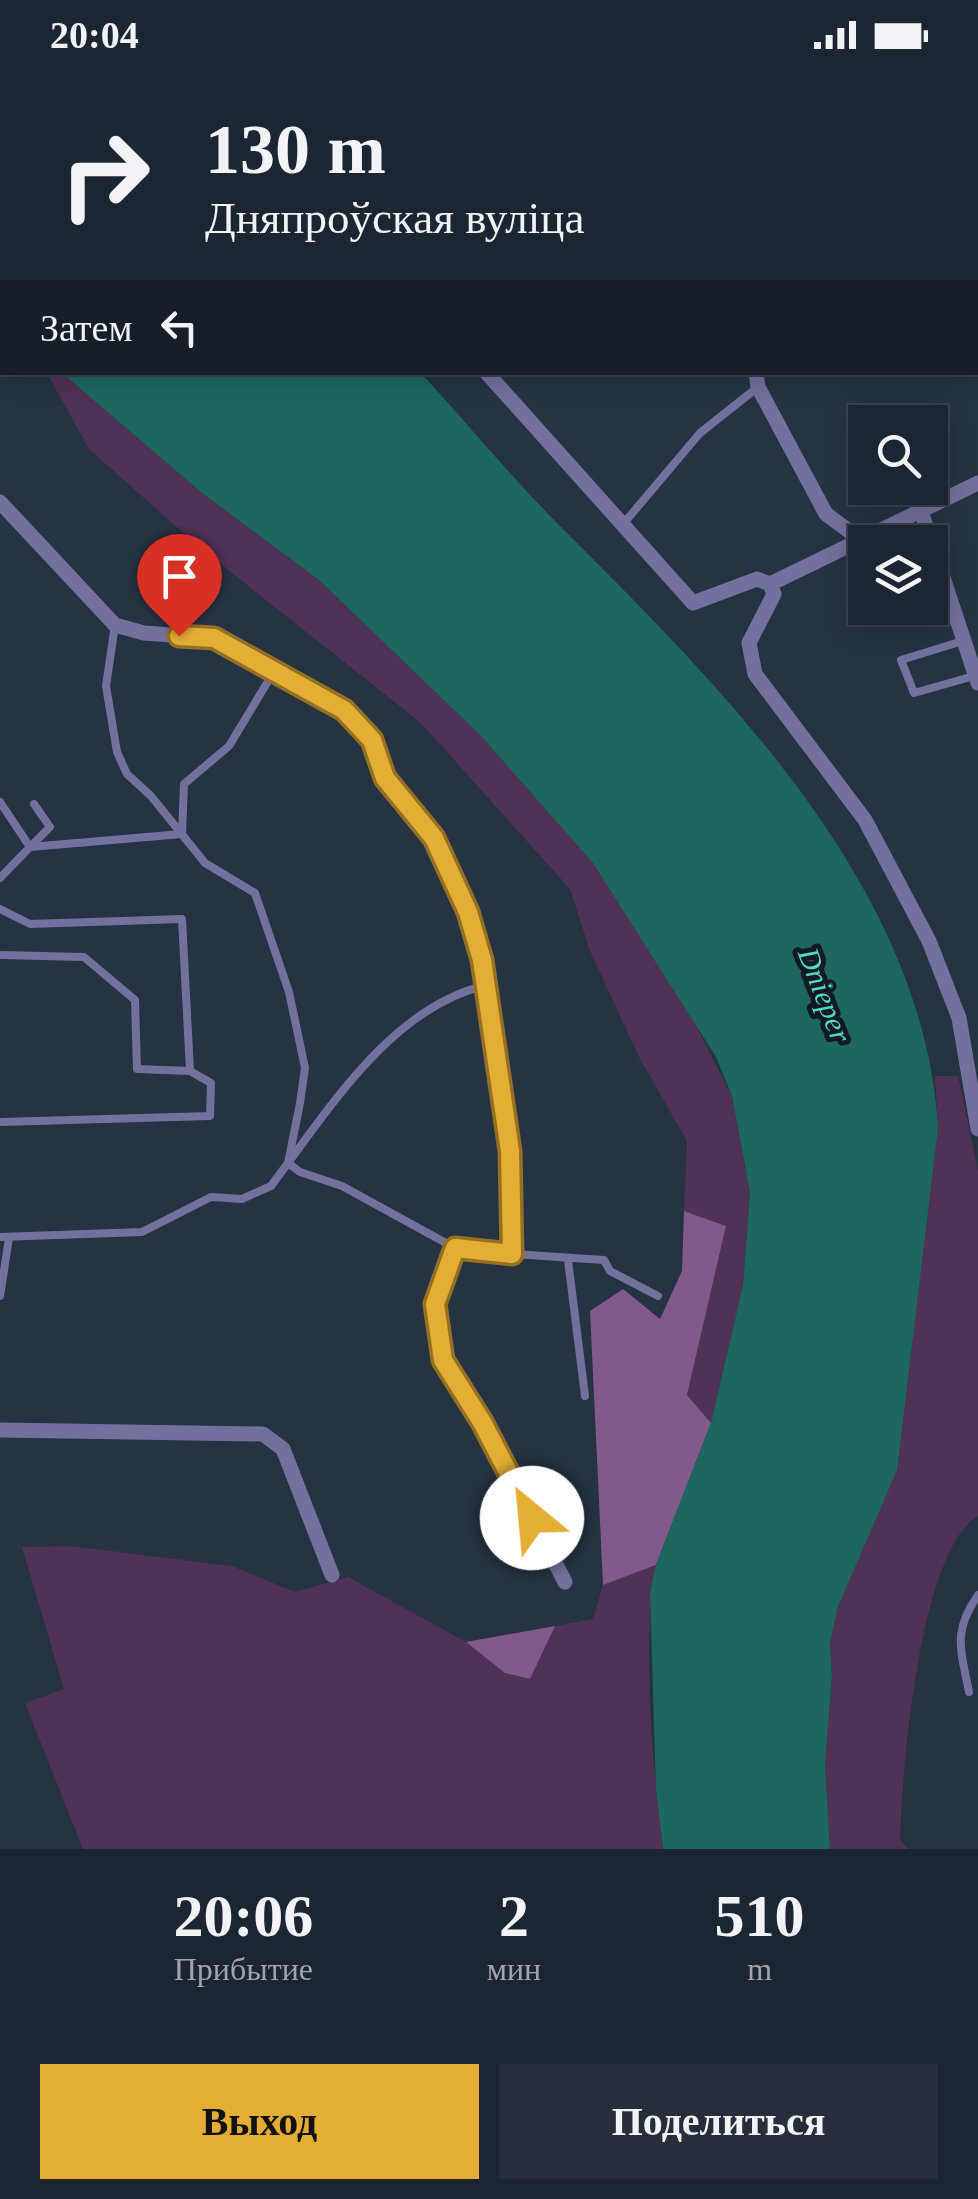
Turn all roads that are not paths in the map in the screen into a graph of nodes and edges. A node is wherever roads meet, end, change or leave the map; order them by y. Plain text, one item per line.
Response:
1 (489, 375) edge
2 (757, 380) edge
3 (978, 484) edge
4 (0, 502) edge
5 (921, 510) junction
6 (624, 522) junction
7 (891, 525) edge
8 (848, 530) edge
9 (848, 546) edge
10 (770, 584) junction
11 (115, 624) junction
12 (966, 640) junction
13 (274, 673) junction
14 (977, 679) edge
15 (0, 802) edge
16 (34, 804) dead end
17 (182, 834) junction
18 (30, 847) junction
19 (0, 878) edge
20 (0, 909) edge
21 (0, 954) edge
22 (487, 985) junction
23 (978, 1014) edge
24 (959, 1018) junction
25 (190, 1071) junction
26 (0, 1122) edge
27 (978, 1128) edge
28 (288, 1162) junction
29 (4, 1237) edge
30 (455, 1248) junction
31 (512, 1254) junction
32 (568, 1260) junction
33 (0, 1296) edge
34 (658, 1296) dead end
35 (585, 1396) dead end
36 (0, 1430) edge
37 (332, 1575) dead end
38 (565, 1582) dead end
39 (978, 1595) edge
40 (970, 1692) dead end

1 - 6 street
2 - 6 lane
2 - 8 street
3 - 5 street
4 - 11 street
5 - 7 street
5 - 12 street
6 - 10 street
9 - 10 street
10 - 24 street
11 - 13 street
11 - 17 lane
12 - 14 street
12 - 14 lane
13 - 17 lane
13 - 22 street
15 - 18 lane
16 - 18 lane
17 - 18 lane
17 - 28 lane
18 - 19 lane
20 - 25 lane
21 - 25 lane
22 - 28 lane
22 - 31 street
23 - 24 street
24 - 27 street
25 - 26 lane
28 - 29 lane
28 - 30 lane
29 - 33 lane
30 - 31 street
30 - 38 street
31 - 32 lane
32 - 34 lane
32 - 35 lane
36 - 37 street
39 - 40 lane

